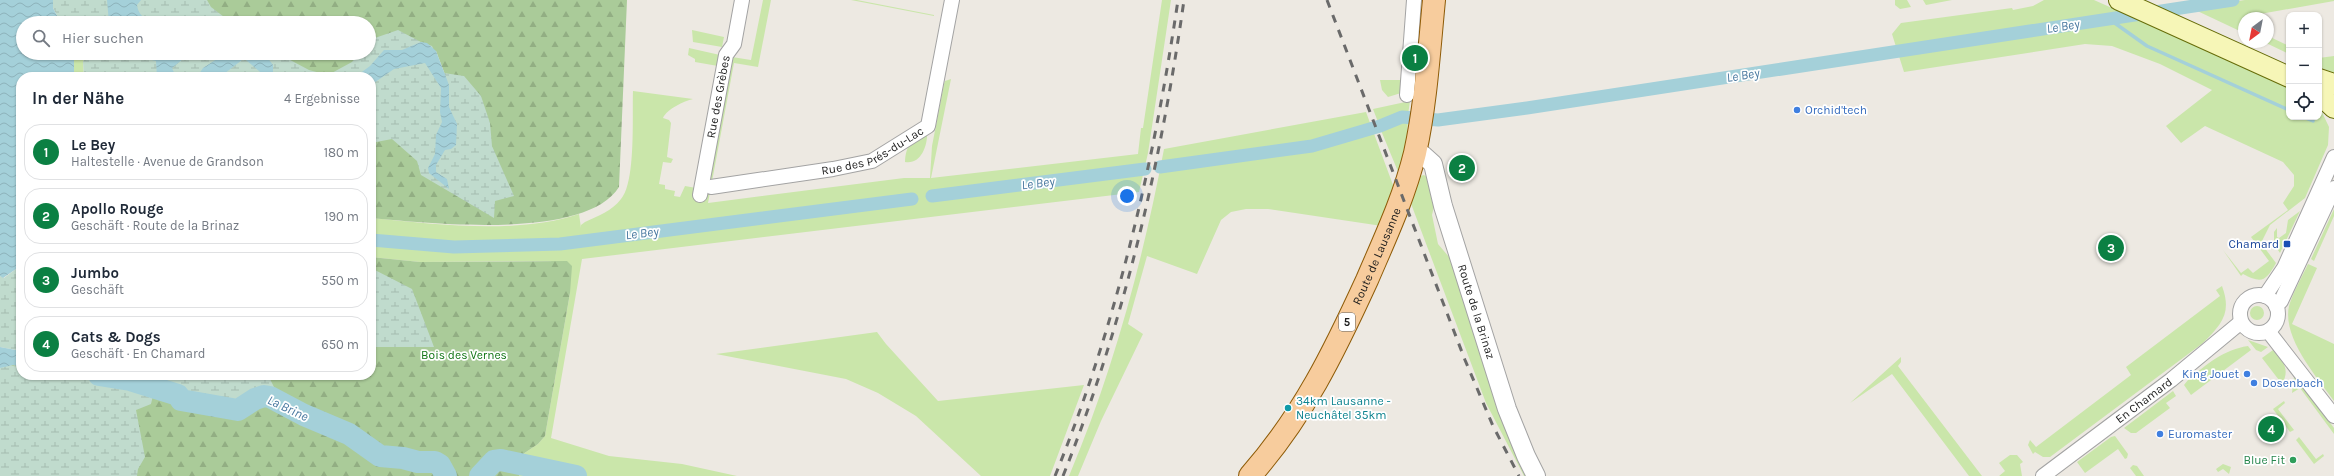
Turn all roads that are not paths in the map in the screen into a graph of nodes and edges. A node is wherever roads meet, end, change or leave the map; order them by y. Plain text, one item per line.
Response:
1 (742, 0) edge
2 (952, 0) edge
3 (1414, 0) edge
4 (1434, 0) edge
5 (2119, 0) edge
6 (2147, 0) edge
7 (2179, 21) junction
8 (2286, 65) edge
9 (2286, 75) edge
10 (2322, 80) edge
11 (2334, 84) edge
12 (1415, 96) junction
13 (2322, 97) edge
14 (2334, 108) edge
15 (1416, 144) junction
16 (2334, 157) edge
17 (2334, 188) edge
18 (705, 191) joint
19 (2265, 296) junction
20 (2276, 306) junction
21 (2241, 322) junction
22 (2268, 331) junction
23 (2334, 416) edge
24 (1250, 476) edge
25 (1536, 476) edge
26 (2043, 476) edge

1 - 18 street, Rue des Grèbes
2 - 18 street, Rue des Prés-du-Lac
3 - 12 street
4 - 12 main road, 5
5 - 7 main road
6 - 7 main road
7 - 8 main road
7 - 9 main road
10 - 11 main road
12 - 15 main road, 5
13 - 14 main road
15 - 24 main road, Route de Lausanne / 5
15 - 25 street, Route de la Brinaz
16 - 19 street
17 - 20 street
19 - 20 street
19 - 21 street
20 - 22 street
21 - 22 street
21 - 26 street, En Chamard
22 - 23 street

